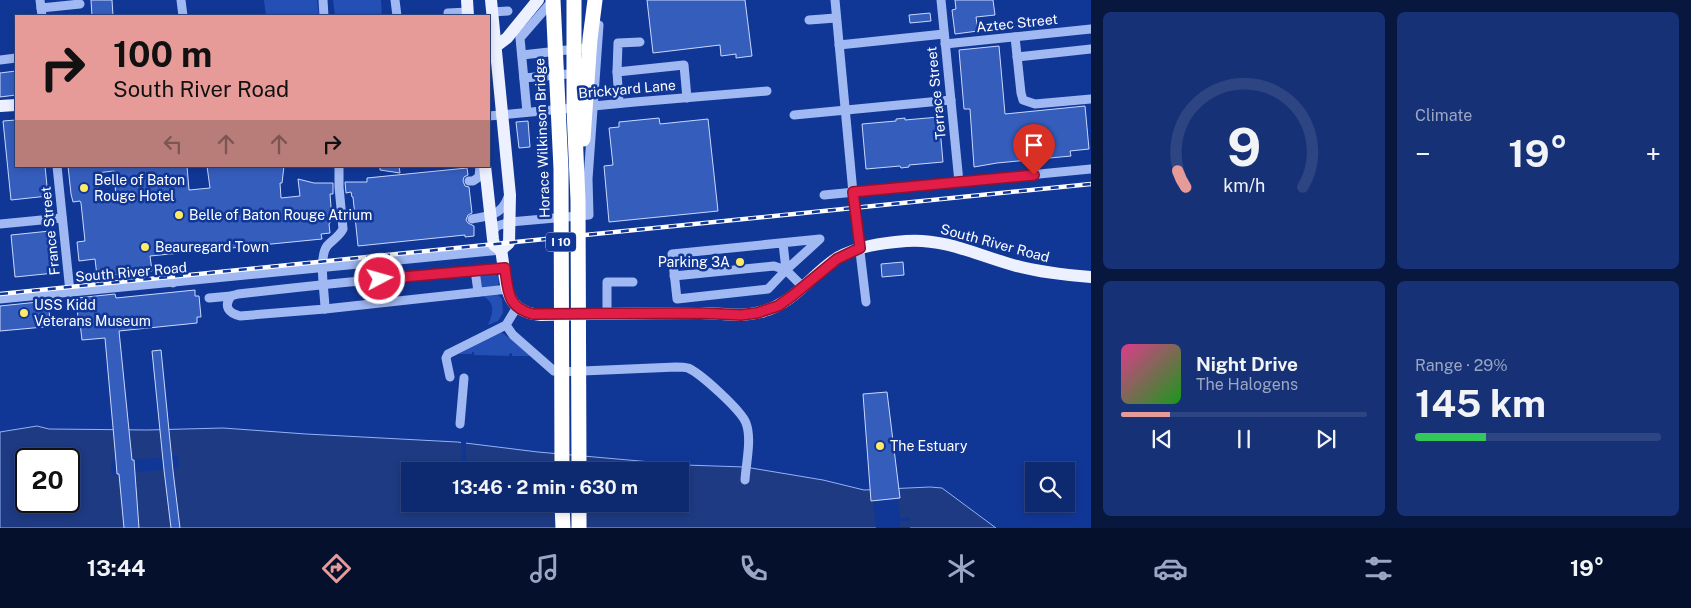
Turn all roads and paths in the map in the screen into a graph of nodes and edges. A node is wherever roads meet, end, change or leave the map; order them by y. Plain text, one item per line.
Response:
1 (181, 0) edge
2 (323, 0) edge
3 (395, 0) edge
4 (538, 0) edge
5 (574, 0) edge
6 (595, 0) edge
7 (602, 0) edge
8 (835, 0) edge
9 (941, 0) edge
10 (553, 3) edge
11 (80, 4) dead end
12 (492, 6) edge
13 (41, 8) edge
14 (468, 9) edge
15 (508, 11) dead end
16 (183, 15) edge
17 (324, 15) edge
18 (397, 15) edge
19 (448, 15) edge
20 (836, 18) junction
21 (808, 20) dead end
22 (1091, 29) edge
23 (944, 34) junction
24 (1015, 37) junction
25 (640, 42) dead end
26 (839, 44) junction
27 (945, 44) junction
28 (597, 47) junction
29 (492, 49) edge
30 (1091, 49) edge
31 (522, 55) junction
32 (1017, 57) junction
33 (15, 58) edge
34 (0, 60) edge
35 (596, 72) junction
36 (617, 72) junction
37 (524, 78) junction
38 (767, 91) dead end
39 (687, 98) junction
40 (1091, 98) edge
41 (951, 100) junction
42 (619, 103) junction
43 (15, 105) edge
44 (0, 106) edge
45 (594, 106) junction
46 (845, 110) junction
47 (527, 112) junction
48 (503, 115) junction
49 (794, 115) dead end
50 (490, 116) edge
51 (57, 167) edge
52 (340, 167) edge
53 (480, 167) edge
54 (485, 167) edge
55 (1091, 169) edge
56 (468, 181) dead end
57 (959, 182) junction
58 (510, 192) junction
59 (853, 192) junction
60 (824, 195) dead end
61 (578, 200) junction
62 (491, 216) junction
63 (62, 218) junction
64 (472, 219) dead end
65 (510, 222) junction
66 (0, 224) edge
67 (492, 232) junction
68 (783, 243) junction
69 (860, 248) junction
70 (501, 250) junction
71 (286, 261) dead end
72 (323, 268) junction
73 (505, 268) junction
74 (475, 270) junction
75 (786, 270) junction
76 (170, 271) dead end
77 (287, 271) junction
78 (674, 276) junction
79 (1091, 277) edge
80 (632, 282) dead end
81 (173, 283) junction
82 (324, 285) junction
83 (803, 287) junction
84 (508, 289) junction
85 (70, 292) junction
86 (478, 292) junction
87 (231, 296) junction
88 (210, 298) dead end
89 (0, 299) edge
90 (866, 302) dead end
91 (517, 307) junction
92 (326, 309) junction
93 (607, 314) junction
94 (506, 325) junction
95 (450, 377) dead end
96 (464, 378) dead end
97 (460, 424) dead end
98 (562, 462) edge
99 (579, 462) edge
100 (745, 480) dead end
101 (562, 512) edge
102 (579, 512) edge
103 (562, 528) edge
104 (579, 528) edge

1 - 16 street
2 - 17 street
3 - 18 street
4 - 29 main road
5 - 61 highway, I 10, bridge
6 - 61 highway, bridge
7 - 28 street
8 - 20 street
9 - 23 street, Terrace Street
10 - 31 street
10 - 98 highway, Horace Wilkinson Bridge / I 10, bridge
11 - 13 street
12 - 15 street
12 - 29 main road
14 - 19 street
20 - 21 street
20 - 26 street
22 - 24 street, Aztec Street
23 - 26 street
23 - 27 street, Terrace Street
24 - 27 street, Aztec Street
24 - 32 street
25 - 36 street
26 - 46 street
27 - 41 street, Terrace Street
28 - 31 street
28 - 35 street
29 - 48 main road
30 - 32 street
31 - 37 street
32 - 40 street
33 - 34 street
35 - 37 street
35 - 45 street
36 - 39 street
36 - 42 street
37 - 47 street
38 - 39 street, Brickyard Lane
39 - 42 street, Brickyard Lane
41 - 46 street
41 - 57 street, Terrace Street
42 - 45 street, Brickyard Lane
43 - 44 main road
45 - 47 street, Brickyard Lane
45 - 65 street
46 - 49 street
46 - 59 street
47 - 48 street, Brickyard Lane
48 - 50 street, Brickyard Lane
48 - 58 main road
51 - 63 street, France Street
52 - 72 street
53 - 56 street
54 - 62 main road
55 - 57 street
57 - 59 street
58 - 62 street
58 - 65 main road
59 - 60 street
59 - 69 street
61 - 99 highway, I 10, bridge
62 - 64 street
62 - 67 main road
63 - 66 street
63 - 85 street, France Street
65 - 67 street
65 - 70 main road
67 - 70 main road
68 - 75 street
68 - 75 street
68 - 78 street
69 - 79 main road, South River Road
69 - 83 main road, South River Road
69 - 90 street
70 - 72 street, South River Road
70 - 73 main road
71 - 77 street
72 - 77 street, South River Road
72 - 82 street
73 - 74 street
73 - 84 main road
74 - 82 street
74 - 86 street
75 - 78 street
75 - 78 street
75 - 83 street
76 - 81 street
77 - 81 street, South River Road
80 - 93 street
81 - 85 street, South River Road
82 - 87 street
82 - 92 street
83 - 93 main road, South River Road
84 - 86 street
84 - 91 main road
85 - 89 street, South River Road
86 - 92 street
87 - 88 street
87 - 92 street
91 - 93 main road, South River Road
91 - 94 street
94 - 95 street
94 - 100 street
96 - 97 street
101 - 103 highway
102 - 104 highway

